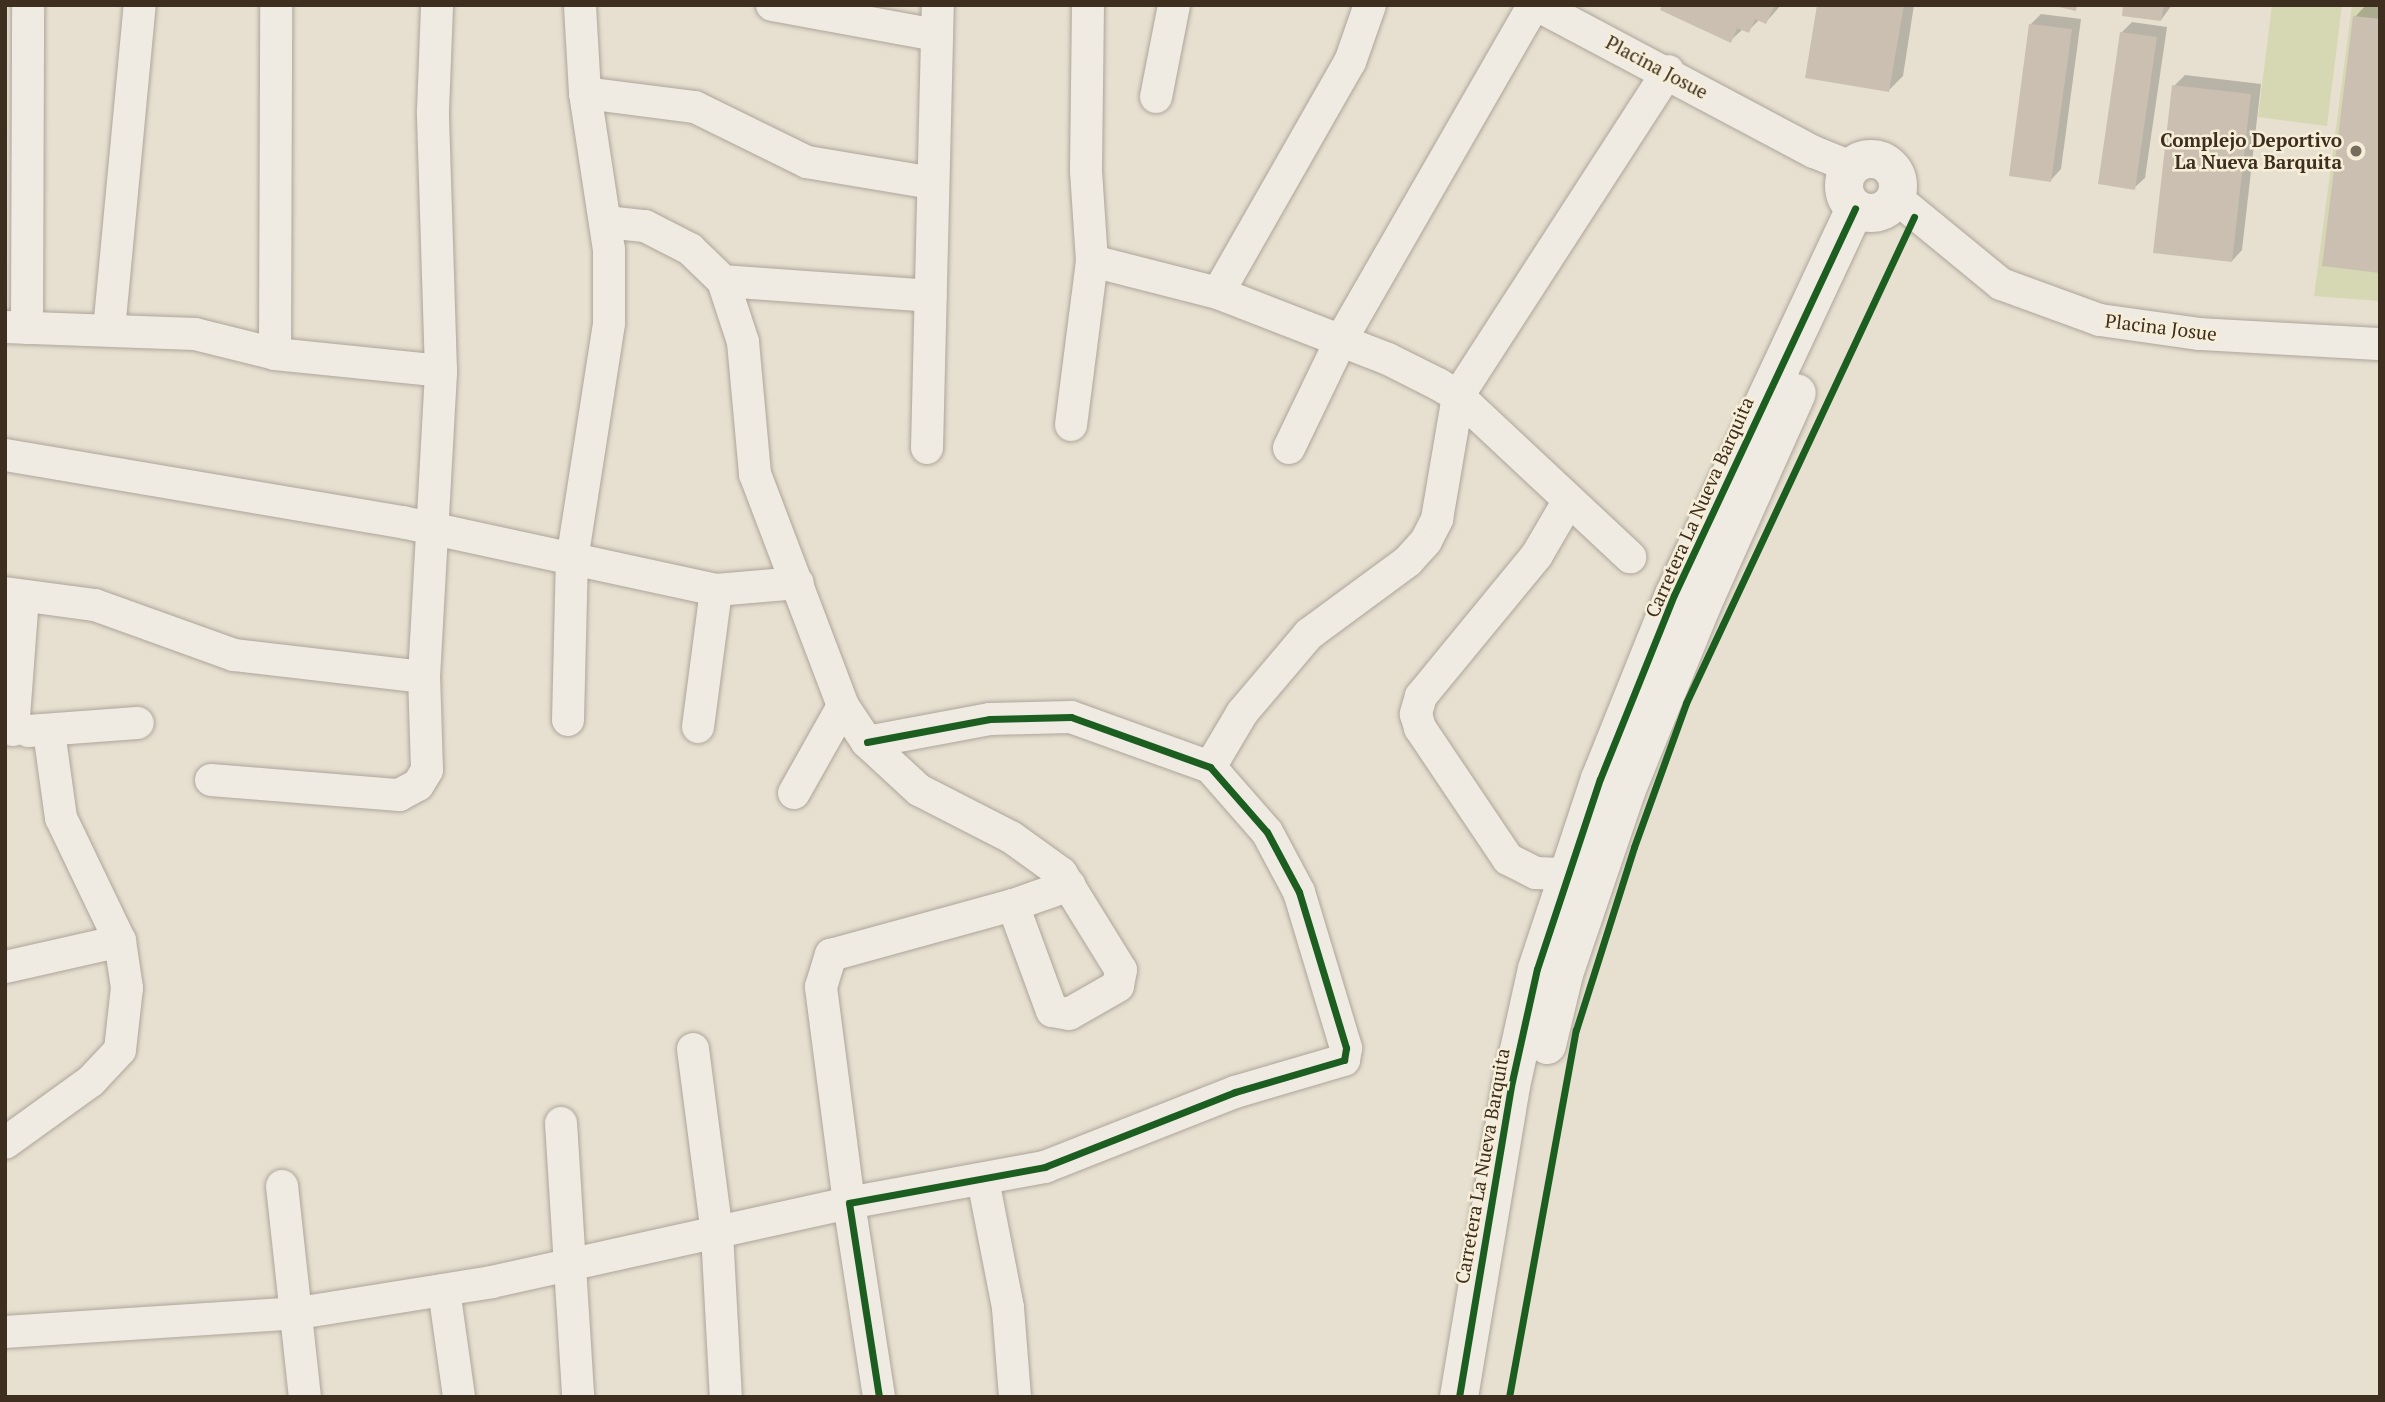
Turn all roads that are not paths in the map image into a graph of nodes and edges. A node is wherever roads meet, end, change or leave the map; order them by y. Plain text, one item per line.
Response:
1 (28, 5) edge
2 (140, 5) edge
3 (276, 5) edge
4 (437, 5) edge
5 (580, 5) edge
6 (772, 5) edge
7 (1087, 5) edge
8 (1174, 5) edge
9 (1370, 5) edge
10 (1535, 5) edge
11 (937, 20) edge
12 (1668, 71) junction
13 (585, 93) junction
14 (1156, 97) dead end
15 (1851, 167) joint
16 (932, 183) junction
17 (1877, 205) junction
18 (606, 222) junction
19 (1092, 261) junction
20 (723, 281) junction
21 (1219, 293) junction
22 (930, 296) junction
23 (16, 327) edge
24 (109, 330) junction
25 (1341, 340) junction
26 (2380, 344) edge
27 (275, 354) junction
28 (442, 372) junction
29 (1458, 396) junction
30 (1071, 425) dead end
31 (927, 448) dead end
32 (1289, 448) dead end
33 (5, 455) edge
34 (1569, 500) junction
35 (433, 530) junction
36 (1630, 556) dead end
37 (572, 560) junction
38 (798, 583) junction
39 (716, 590) junction
40 (14, 594) edge
41 (424, 677) junction
42 (843, 706) junction
43 (568, 720) dead end
44 (138, 723) dead end
45 (698, 727) dead end
46 (9, 730) edge
47 (49, 732) junction
48 (867, 742) junction
49 (1210, 767) junction
50 (211, 780) dead end
51 (794, 793) dead end
52 (1569, 874) junction
53 (1070, 885) junction
54 (1013, 905) junction
55 (120, 940) junction
56 (5, 967) edge
57 (1550, 972) junction
58 (693, 1049) dead end
59 (561, 1123) dead end
60 (5, 1143) edge
61 (983, 1180) junction
62 (282, 1186) dead end
63 (849, 1203) junction
64 (1501, 1205) junction
65 (717, 1233) junction
66 (566, 1266) junction
67 (444, 1290) junction
68 (299, 1313) junction
69 (5, 1332) edge
70 (305, 1397) edge
71 (459, 1397) edge
72 (578, 1397) edge
73 (726, 1397) edge
74 (878, 1397) edge
75 (1016, 1397) edge
76 (1459, 1397) edge
77 (1480, 1397) edge

1 - 23 street
2 - 24 street
3 - 27 street
4 - 28 street
5 - 13 street
6 - 11 street
7 - 19 street
8 - 14 street
9 - 21 street
10 - 12 street, Placina Josue
10 - 25 street
11 - 16 street
12 - 15 street, Placina Josue
12 - 29 street
13 - 16 street
13 - 18 street
15 - 17 street
16 - 22 street
17 - 26 street, Placina Josue
17 - 52 street, Carretera La Nueva Barquita
17 - 57 street, Carretera La Nueva Barquita
18 - 20 street
18 - 37 street
19 - 21 street
19 - 30 street
20 - 22 street
20 - 38 street
21 - 25 street
22 - 31 street
23 - 24 street
24 - 27 street
25 - 29 street
25 - 32 street
27 - 28 street
28 - 35 street
29 - 34 street
29 - 49 street
33 - 35 street
34 - 36 street
34 - 52 street
35 - 37 street
35 - 41 street
37 - 39 street
37 - 43 street
38 - 39 street
38 - 42 street
39 - 45 street
40 - 41 street
40 - 46 street
41 - 50 street
42 - 48 street
42 - 51 street
44 - 47 street
46 - 47 street
47 - 55 street
48 - 49 street
48 - 53 street
49 - 61 street
52 - 57 street, Carretera La Nueva Barquita
53 - 54 street
53 - 54 street
54 - 63 street
55 - 56 street
55 - 60 street
57 - 64 street, Carretera La Nueva Barquita
58 - 65 street
59 - 66 street
61 - 63 street
61 - 75 street
62 - 68 street
63 - 65 street
63 - 74 street
64 - 76 street, Carretera La Nueva Barquita
64 - 77 street, Carretera La Nueva Barquita
65 - 66 street
65 - 73 street
66 - 67 street
66 - 72 street
67 - 68 street
67 - 71 street
68 - 69 street
68 - 70 street

